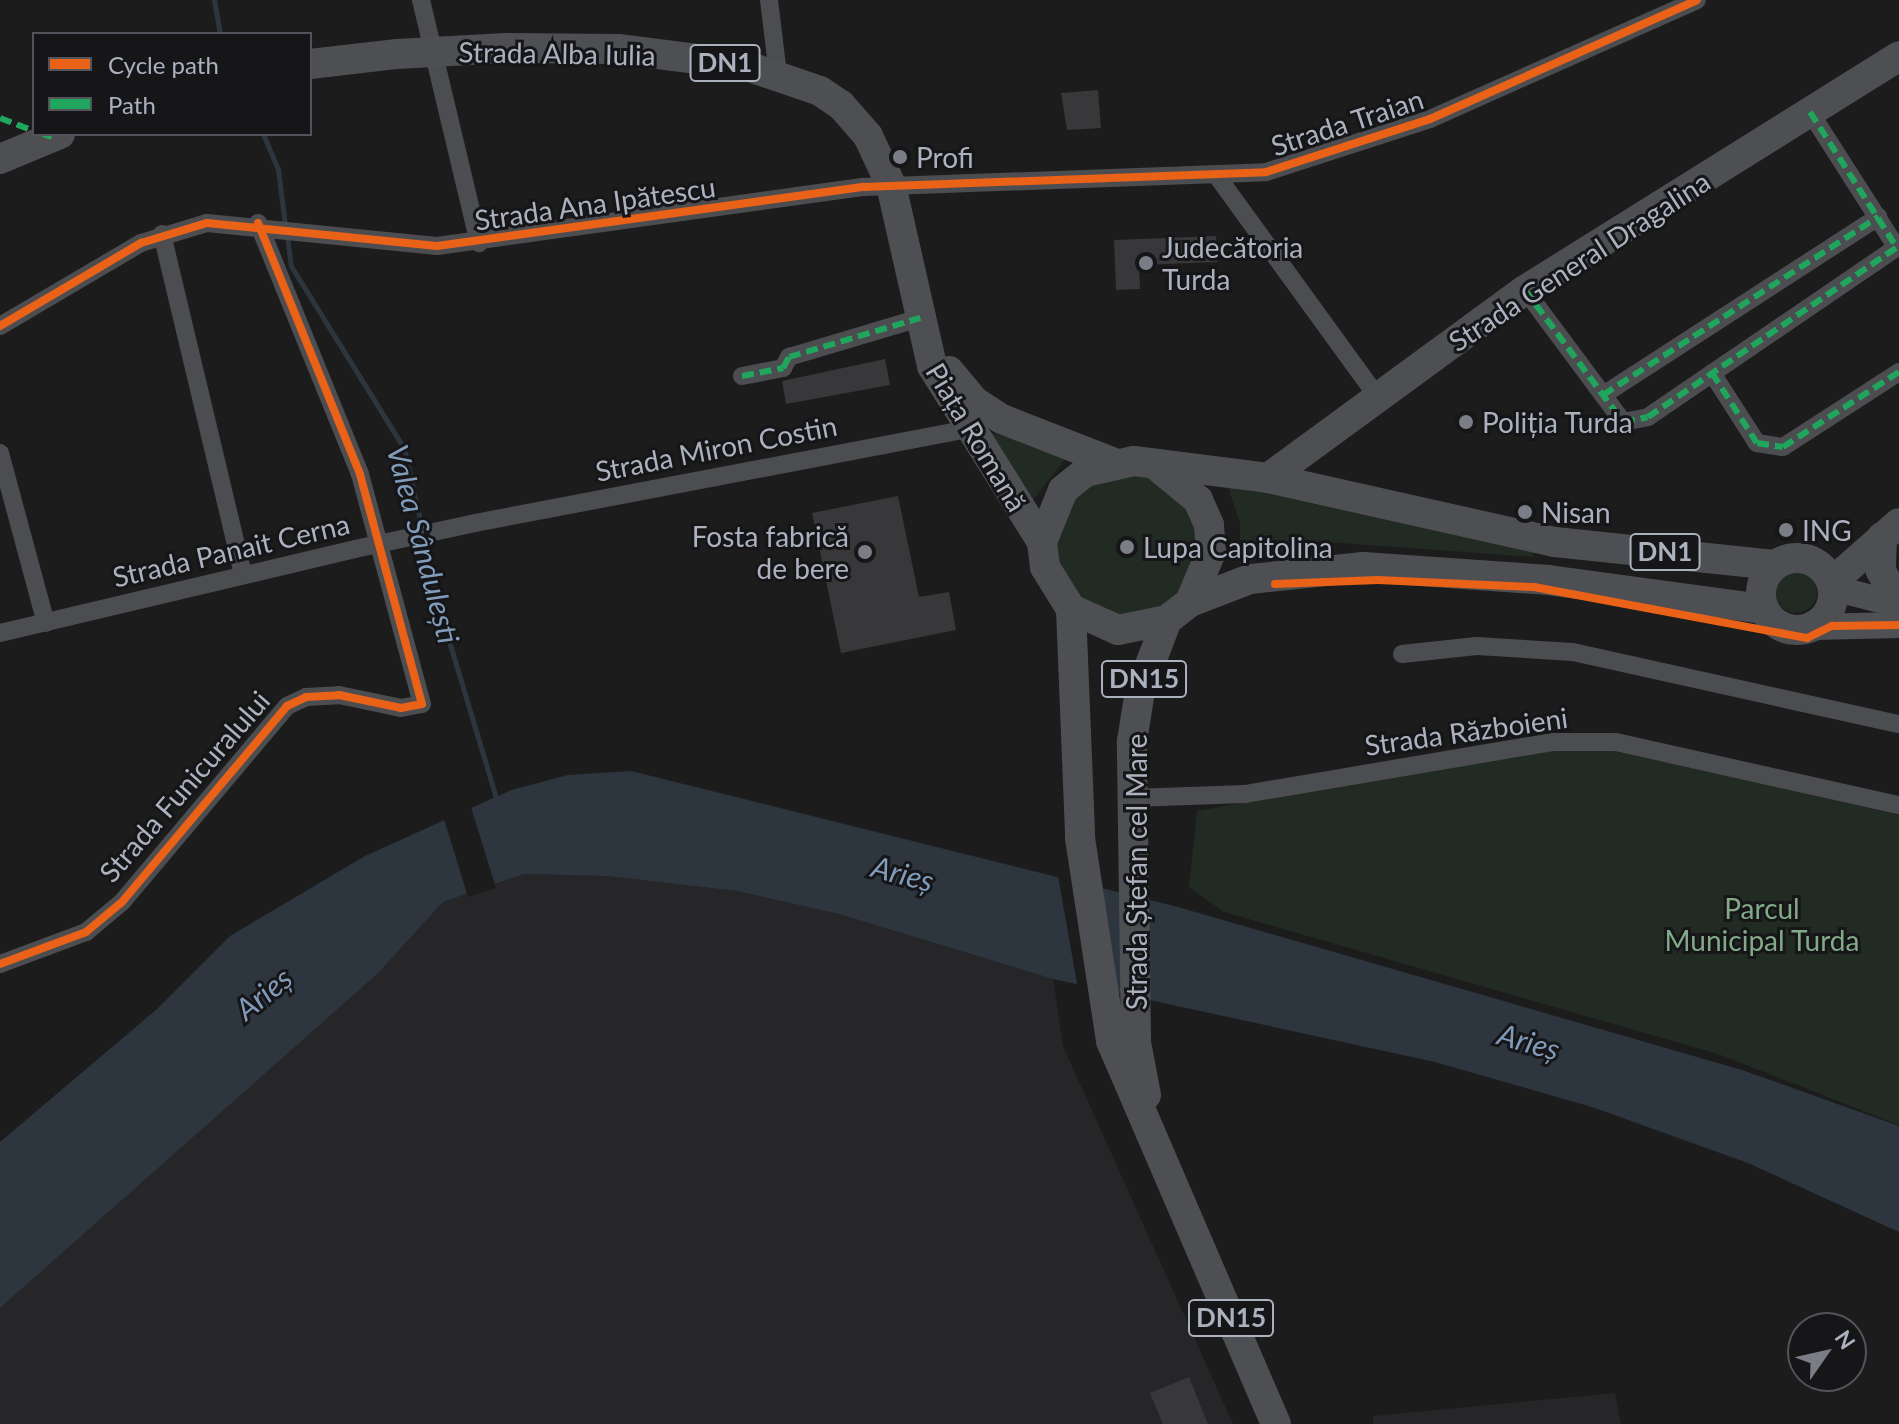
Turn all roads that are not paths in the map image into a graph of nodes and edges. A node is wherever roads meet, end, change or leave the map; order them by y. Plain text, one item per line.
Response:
1 (421, 0) edge
2 (769, 0) edge
3 (1697, 0) edge
4 (1899, 56) edge
5 (312, 64) edge
6 (778, 74) junction
7 (1810, 112) junction
8 (55, 136) edge
9 (0, 159) edge
10 (1217, 176) junction
11 (891, 185) junction
12 (1878, 217) junction
13 (265, 224) junction
14 (162, 234) junction
15 (479, 243) junction
16 (1898, 247) edge
17 (1525, 290) junction
18 (921, 323) junction
19 (0, 326) edge
20 (1899, 372) edge
21 (1712, 373) junction
22 (742, 376) dead end
23 (1603, 395) junction
24 (1378, 398) junction
25 (968, 429) junction
26 (0, 453) edge
27 (1112, 462) junction
28 (1156, 466) junction
29 (1268, 478) junction
30 (475, 523) joint
31 (1891, 530) edge
32 (1042, 542) junction
33 (1774, 565) junction
34 (243, 575) junction
35 (1832, 585) junction
36 (1899, 604) edge
37 (1071, 609) junction
38 (1763, 609) junction
39 (1179, 611) junction
40 (46, 623) junction
41 (1899, 625) edge
42 (1813, 627) junction
43 (0, 633) edge
44 (1402, 654) dead end
45 (1899, 724) edge
46 (1132, 798) junction
47 (1899, 805) edge
48 (0, 964) edge
49 (1124, 1042) junction
50 (1276, 1424) edge

1 - 15 street
2 - 6 street
3 - 10 street, Strada Traian
4 - 7 main road, Strada General Dragalina
5 - 6 main road, Strada Alba Iulia / DN1, bridge
6 - 11 main road, Strada Alba Iulia / DN1
7 - 12 street
7 - 17 main road, Strada General Dragalina
8 - 9 main road
10 - 11 street, Strada Traian
10 - 24 street
11 - 15 street, Strada Ana Ipătescu
11 - 18 main road, Strada Alba Iulia / DN1
12 - 16 street
12 - 23 street
13 - 14 street, Strada Ana Ipătescu
13 - 15 street, Strada Ana Ipătescu
13 - 48 street, Strada Funicuralului
14 - 19 street, Strada Ana Ipătescu
14 - 34 street
16 - 21 street
17 - 23 street
17 - 24 main road, Strada General Dragalina
18 - 22 street
18 - 25 main road, Piața Romană / DN1
18 - 27 main road, Piața Romană / DN1
20 - 21 street
21 - 23 street
24 - 29 main road, Strada General Dragalina
25 - 30 street, Strada Miron Costin
25 - 32 main road, Piața Romană / DN1
26 - 40 street
27 - 28 main road, Piața Romană / DN1
27 - 32 main road, Piața Romană
28 - 29 main road, Piața Romană / DN1
28 - 39 main road
29 - 33 main road, Piața Romană / DN1
30 - 34 street, Strada Panait Cerna, bridge
31 - 35 main road
31 - 36 main road
32 - 37 main road, Piața Romană / DN1
33 - 35 main road, DN1
33 - 38 main road
34 - 40 street, Strada Panait Cerna
35 - 36 main road, DN1
35 - 42 main road
37 - 39 main road, DN1
37 - 49 main road, Strada Ștefan cel Mare / DN15
38 - 39 main road, DN1
38 - 42 main road, DN1
39 - 46 main road, Strada Ștefan cel Mare / DN15
40 - 43 street, Strada Panait Cerna
41 - 42 main road, DN1
44 - 45 street
46 - 47 street, Strada Războieni
46 - 49 main road, Strada Ștefan cel Mare / DN15
49 - 50 main road, Strada Ștefan cel Mare / DN15

